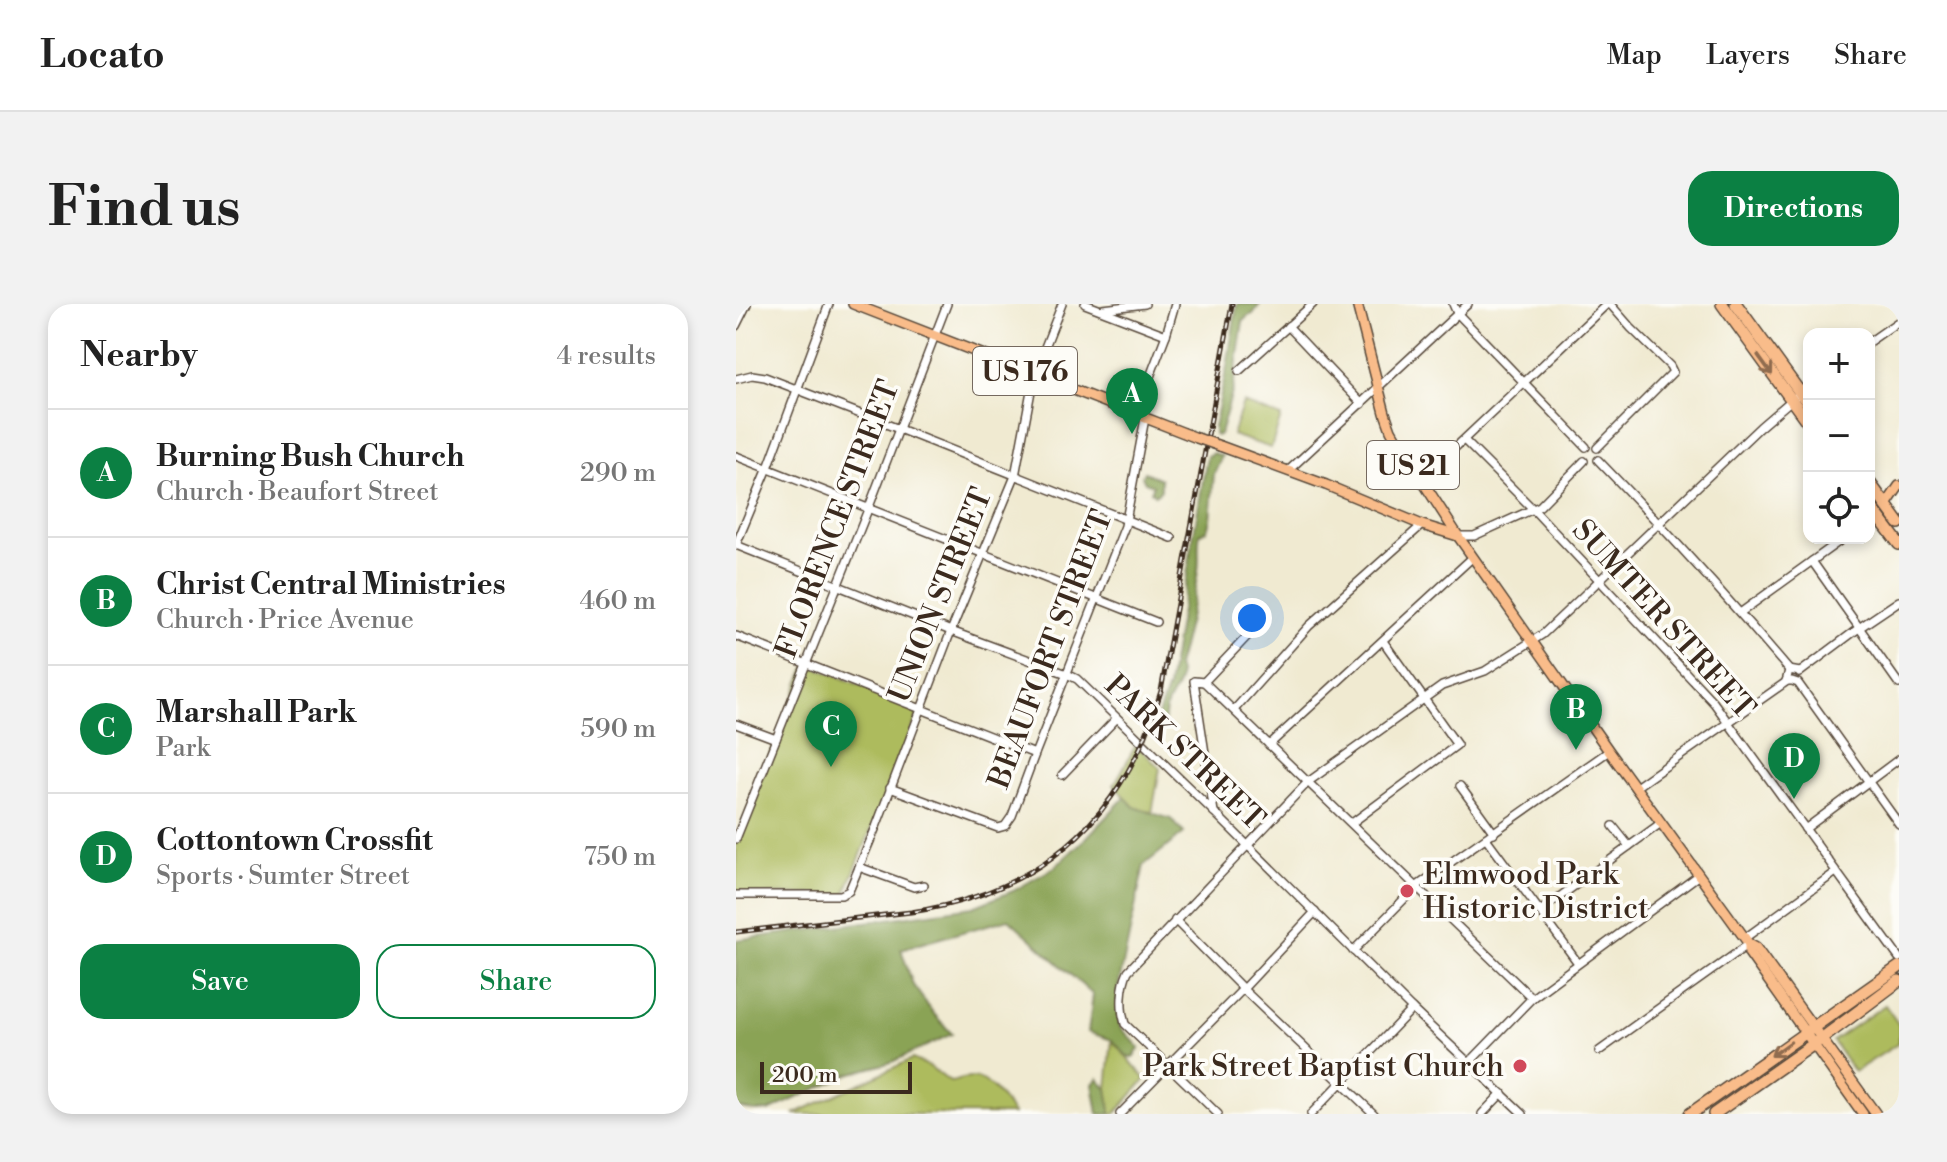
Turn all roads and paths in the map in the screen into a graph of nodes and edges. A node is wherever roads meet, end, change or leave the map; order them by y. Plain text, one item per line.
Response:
1 (747, 304) edge
2 (829, 304) edge
3 (853, 304) edge
4 (947, 304) edge
5 (1062, 304) edge
6 (1085, 304) edge
7 (1145, 304) edge
8 (1175, 304) edge
9 (1313, 304) edge
10 (1357, 304) edge
11 (1453, 304) edge
12 (1468, 304) edge
13 (1609, 304) edge
14 (1722, 304) edge
15 (1736, 304) edge
16 (1101, 310) junction
17 (1457, 313) junction
18 (1899, 321) edge
19 (736, 326) edge
20 (1288, 326) junction
21 (1166, 335) junction
22 (934, 336) junction
23 (1875, 338) edge
24 (1239, 371) dead end
25 (1034, 375) junction
26 (736, 379) edge
27 (1525, 383) junction
28 (1378, 389) junction
29 (797, 390) junction
30 (1799, 392) edge
31 (1362, 404) junction
32 (1145, 418) junction
33 (899, 429) junction
34 (1464, 440) junction
35 (1586, 447) junction
36 (1597, 448) junction
37 (736, 456) edge
38 (1598, 460) junction
39 (1584, 461) junction
40 (768, 468) junction
41 (1289, 470) junction
42 (1015, 476) junction
43 (1422, 479) junction
44 (1899, 486) edge
45 (869, 507) junction
46 (1533, 509) junction
47 (1875, 513) edge
48 (1127, 520) junction
49 (1659, 523) junction
50 (1899, 523) edge
51 (1422, 525) junction
52 (1458, 536) junction
53 (1172, 538) dead end
54 (1836, 544) edge
55 (1899, 544) edge
56 (736, 545) edge
57 (983, 553) junction
58 (1473, 557) junction
59 (1812, 561) junction
60 (1600, 580) junction
61 (837, 585) junction
62 (1097, 600) junction
63 (1899, 601) edge
64 (1740, 613) junction
65 (1156, 622) dead end
66 (1256, 627) dead end
67 (1859, 628) junction
68 (951, 631) junction
69 (736, 636) edge
70 (1383, 641) junction
71 (1532, 641) junction
72 (807, 664) junction
73 (1789, 670) junction
74 (1800, 672) junction
75 (1067, 674) junction
76 (1204, 682) junction
77 (1786, 682) junction
78 (1798, 683) junction
79 (1899, 684) edge
80 (1423, 698) junction
81 (920, 709) junction
82 (1234, 710) junction
83 (1116, 719) junction
84 (1729, 723) junction
85 (736, 724) edge
86 (776, 739) junction
87 (1269, 745) junction
88 (1609, 751) junction
89 (1035, 754) junction
90 (1899, 759) edge
91 (1062, 775) dead end
92 (1868, 781) junction
93 (1308, 782) junction
94 (1460, 786) dead end
95 (1636, 787) junction
96 (890, 788) junction
97 (1214, 812) junction
98 (740, 819) edge
99 (1352, 823) junction
100 (1661, 823) junction
101 (1899, 824) edge
102 (1613, 826) dead end
103 (1805, 829) junction
104 (1494, 833) junction
105 (1486, 838) junction
106 (736, 839) edge
107 (1246, 845) junction
108 (1629, 846) junction
109 (859, 867) junction
110 (1836, 872) junction
111 (1699, 875) junction
112 (924, 885) dead end
113 (1417, 886) junction
114 (736, 895) edge
115 (1540, 911) junction
116 (1315, 912) junction
117 (1175, 920) junction
118 (1747, 941) junction
119 (1353, 951) junction
120 (1899, 958) edge
121 (1578, 963) junction
122 (1899, 967) edge
123 (1899, 981) edge
124 (1243, 989) junction
125 (1532, 998) junction
126 (1412, 1009) junction
127 (1809, 1029) junction
128 (1818, 1041) junction
129 (1599, 1051) dead end
130 (1470, 1062) junction
131 (1168, 1065) junction
132 (1341, 1082) junction
133 (1502, 1093) junction
134 (1714, 1111) edge
135 (1120, 1114) edge
136 (1218, 1114) edge
137 (1311, 1114) edge
138 (1374, 1114) edge
139 (1482, 1114) edge
140 (1523, 1114) edge
141 (1690, 1114) edge
142 (1863, 1114) edge
143 (1876, 1114) edge

1 - 19 street
2 - 29 street
3 - 22 main road, US 176
4 - 22 street, FLORENCE STREET
5 - 25 street, UNION STREET
6 - 16 street
7 - 16 street
8 - 21 street, BEAUFORT STREET
9 - 20 street
10 - 28 main road, US 21
11 - 17 street
12 - 17 street
13 - 27 street
13 - 36 street
14 -> 30 highway
15 - 30 highway
16 - 21 street
17 - 27 street
17 - 28 street
18 - 23 street
20 - 24 street
20 - 31 street
21 - 32 street, BEAUFORT STREET
22 - 25 main road, US 176
22 - 33 street, FLORENCE STREET
25 - 32 main road, US 176
25 - 42 street, UNION STREET
26 - 29 street
27 - 34 street
27 - 35 street
28 - 31 street
28 - 43 main road, US 21
29 - 33 street
29 - 40 street
30 - 49 street
31 - 41 street
32 - 41 main road, US 176, bridge
32 - 48 street, BEAUFORT STREET
33 - 42 street
33 - 45 street, FLORENCE STREET
34 - 43 street
34 - 46 street, SUMTER STREET
35 - 36 street
35 - 39 street
36 - 38 street
37 - 40 street
38 - 39 street
38 - 49 street
39 - 46 street
40 - 45 street
40 - 56 street
41 - 51 main road, US 176
42 - 48 street
42 - 57 street, UNION STREET
43 - 52 main road, US 21
44 - 47 main road
45 - 57 street
45 - 61 street, FLORENCE STREET
46 - 52 street
46 - 60 street, SUMTER STREET
47 - 50 highway
47 - 55 highway
48 - 53 street
48 - 62 street, BEAUFORT STREET
49 - 60 street
49 - 64 street
51 - 52 main road, US 176
51 - 82 street
52 - 58 main road, US 21
54 - 59 street
56 - 61 street, PARK STREET
57 - 62 street
57 - 68 street, UNION STREET
58 - 70 street
58 - 71 main road, US 21
59 - 64 street
59 - 67 street
60 - 71 street
60 - 84 street, SUMTER STREET
61 - 68 street, PARK STREET
61 - 72 street, FLORENCE STREET
62 - 65 street
62 - 75 street, BEAUFORT STREET
63 - 67 street
64 - 73 street
66 - 76 street
67 - 74 street
67 - 79 street
68 - 75 street, PARK STREET
68 - 81 street, UNION STREET
69 - 72 street
70 - 80 street
70 - 87 street
71 - 80 street
71 - 88 main road, US 21
72 - 81 street
72 - 86 street, FLORENCE STREET
73 - 74 street
73 - 77 street
74 - 78 street
75 - 83 street, PARK STREET
75 - 89 street, BEAUFORT STREET
76 - 82 street
76 - 97 street
77 - 78 street
77 - 84 street
78 - 92 street
80 - 93 street
80 - 99 street
81 - 89 street
81 - 96 street, UNION STREET
82 - 87 street
83 - 91 street
83 - 97 street, PARK STREET
84 - 95 street
84 - 103 street, SUMTER STREET
85 - 86 street
86 - 98 street, FLORENCE STREET
87 - 93 street
88 - 95 main road, US 21
88 - 104 street
89 - 96 street, BEAUFORT STREET
90 - 92 street
92 - 101 street
92 - 103 street
93 - 99 street
93 - 107 street
94 - 104 street
95 - 100 main road, US 21
96 - 109 street, UNION STREET
97 - 107 street, PARK STREET
98 - 106 street, FLORENCE STREET
99 - 113 street
100 - 108 street
100 - 111 main road, US 21
102 - 108 street
103 - 110 street, SUMTER STREET
104 - 105 street
105 - 113 street
105 - 115 street
107 - 116 street, PARK STREET
107 - 117 street
108 - 115 street
109 - 112 street
109 - 114 street, UNION STREET
110 - 118 street
110 - 120 street, SUMTER STREET
111 - 118 main road, US 21
111 - 121 street
113 - 119 street
113 - 125 street
115 - 121 street
116 - 119 street, PARK STREET
116 - 124 street
117 - 124 street
117 - 131 street
118 - 127 main road, US 21
118 - 129 street
119 - 126 street, PARK STREET
121 - 125 street
122 - 127 highway
123 - 128 highway
124 - 131 street
124 - 132 street
125 - 130 street
126 - 130 street, PARK STREET
126 - 132 street
127 - 128 main road, US 21
127 -> 134 highway
128 - 134 highway
128 - 142 main road
128 - 143 main road
130 - 133 street, PARK STREET
131 - 135 street
131 - 136 street
132 - 137 street
132 - 138 street
133 - 139 street
133 - 140 street, PARK STREET
134 - 141 highway

